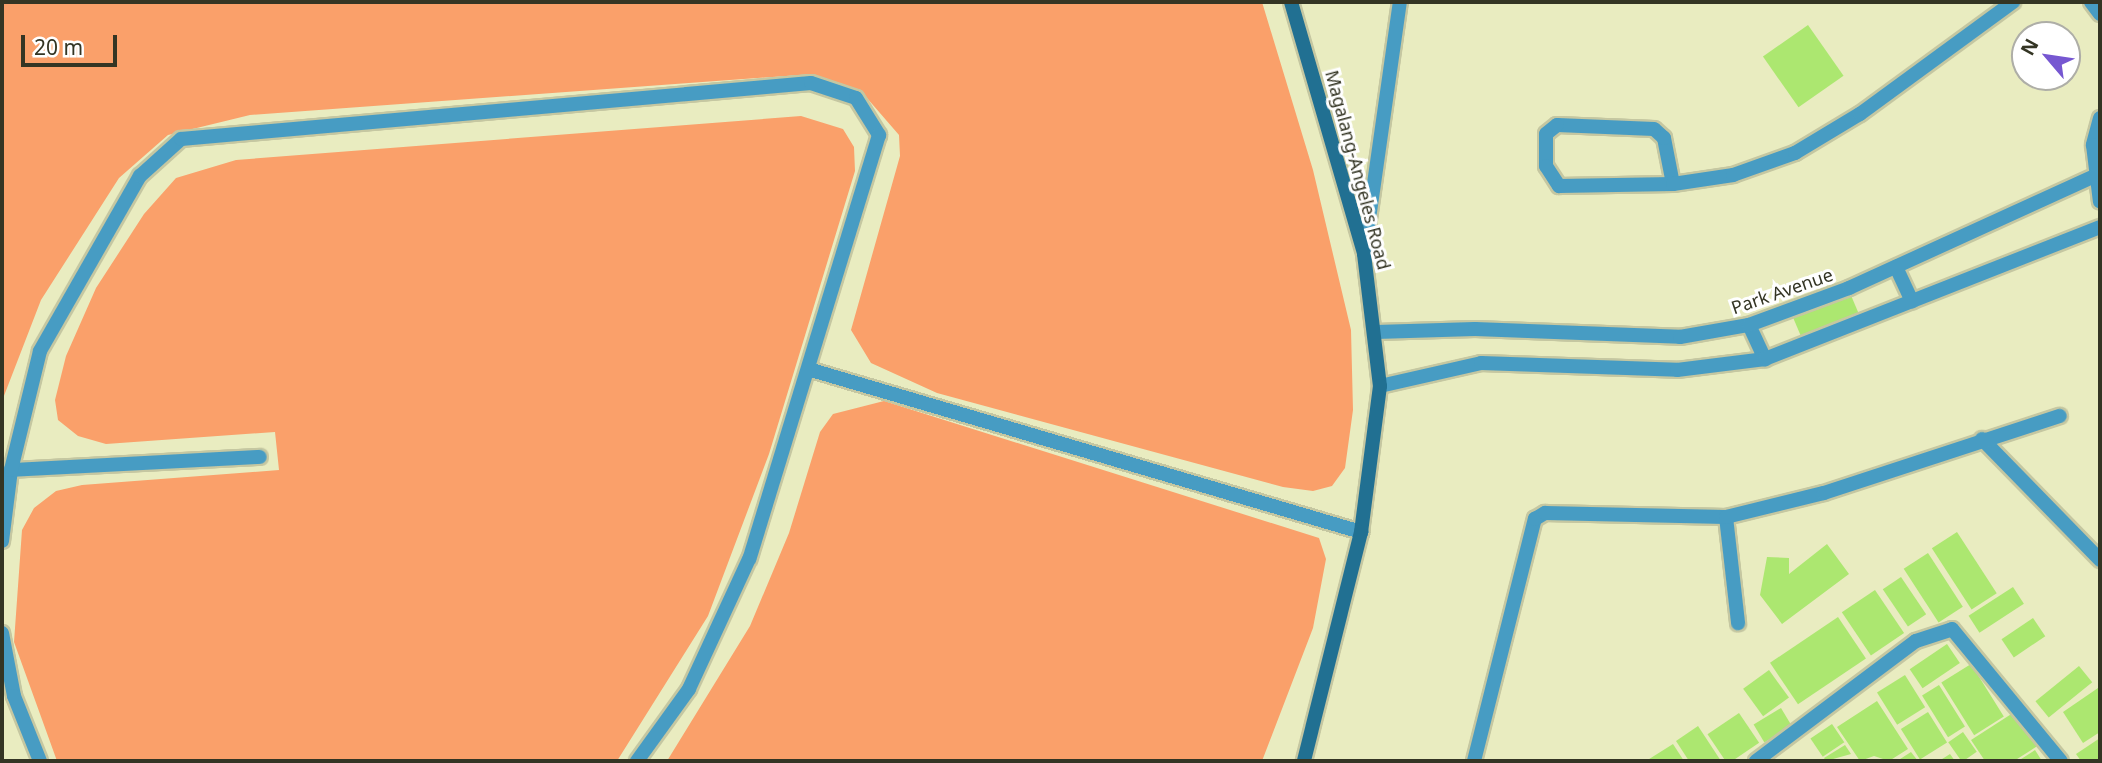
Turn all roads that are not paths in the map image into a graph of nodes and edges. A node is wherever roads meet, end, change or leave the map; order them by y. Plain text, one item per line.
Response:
1 (1291, 2) edge
2 (1399, 2) edge
3 (2013, 2) edge
4 (2091, 2) edge
5 (2100, 13) edge
6 (2100, 118) edge
7 (2093, 177) junction
8 (1673, 184) junction
9 (2100, 202) edge
10 (2100, 227) edge
11 (1364, 254) junction
12 (1896, 267) junction
13 (1912, 301) junction
14 (1749, 325) junction
15 (1376, 332) junction
16 (1765, 359) junction
17 (808, 369) junction
18 (1380, 386) junction
19 (2060, 416) dead end
20 (1982, 439) junction
21 (260, 457) dead end
22 (11, 470) junction
23 (1726, 517) junction
24 (1361, 532) junction
25 (2, 541) edge
26 (2100, 559) edge
27 (1738, 623) dead end
28 (2, 633) edge
29 (40, 761) edge
30 (637, 761) edge
31 (1304, 761) edge
32 (1474, 761) edge
33 (1756, 761) edge
34 (2061, 761) edge

1 - 11 main road, Magalang-Angeles Road
2 - 11 street
3 - 8 street
4 - 5 street
6 - 7 street
7 - 9 street
7 - 12 street, Park Avenue
8 - 8 street
10 - 13 street
11 - 15 main road, Magalang-Angeles Road
12 - 13 street
12 - 14 street, Park Avenue
13 - 16 street
14 - 15 street, Park Avenue
14 - 16 street
15 - 18 main road, Magalang-Angeles Road
16 - 18 street
17 - 22 street
17 - 24 street
17 - 30 street
18 - 24 main road, Magalang-Angeles Road
19 - 20 street
20 - 23 street
20 - 26 street
21 - 22 street
22 - 25 street
23 - 27 street
23 - 32 street
24 - 31 main road, Magalang-Angeles Road
28 - 29 street
33 - 34 street

